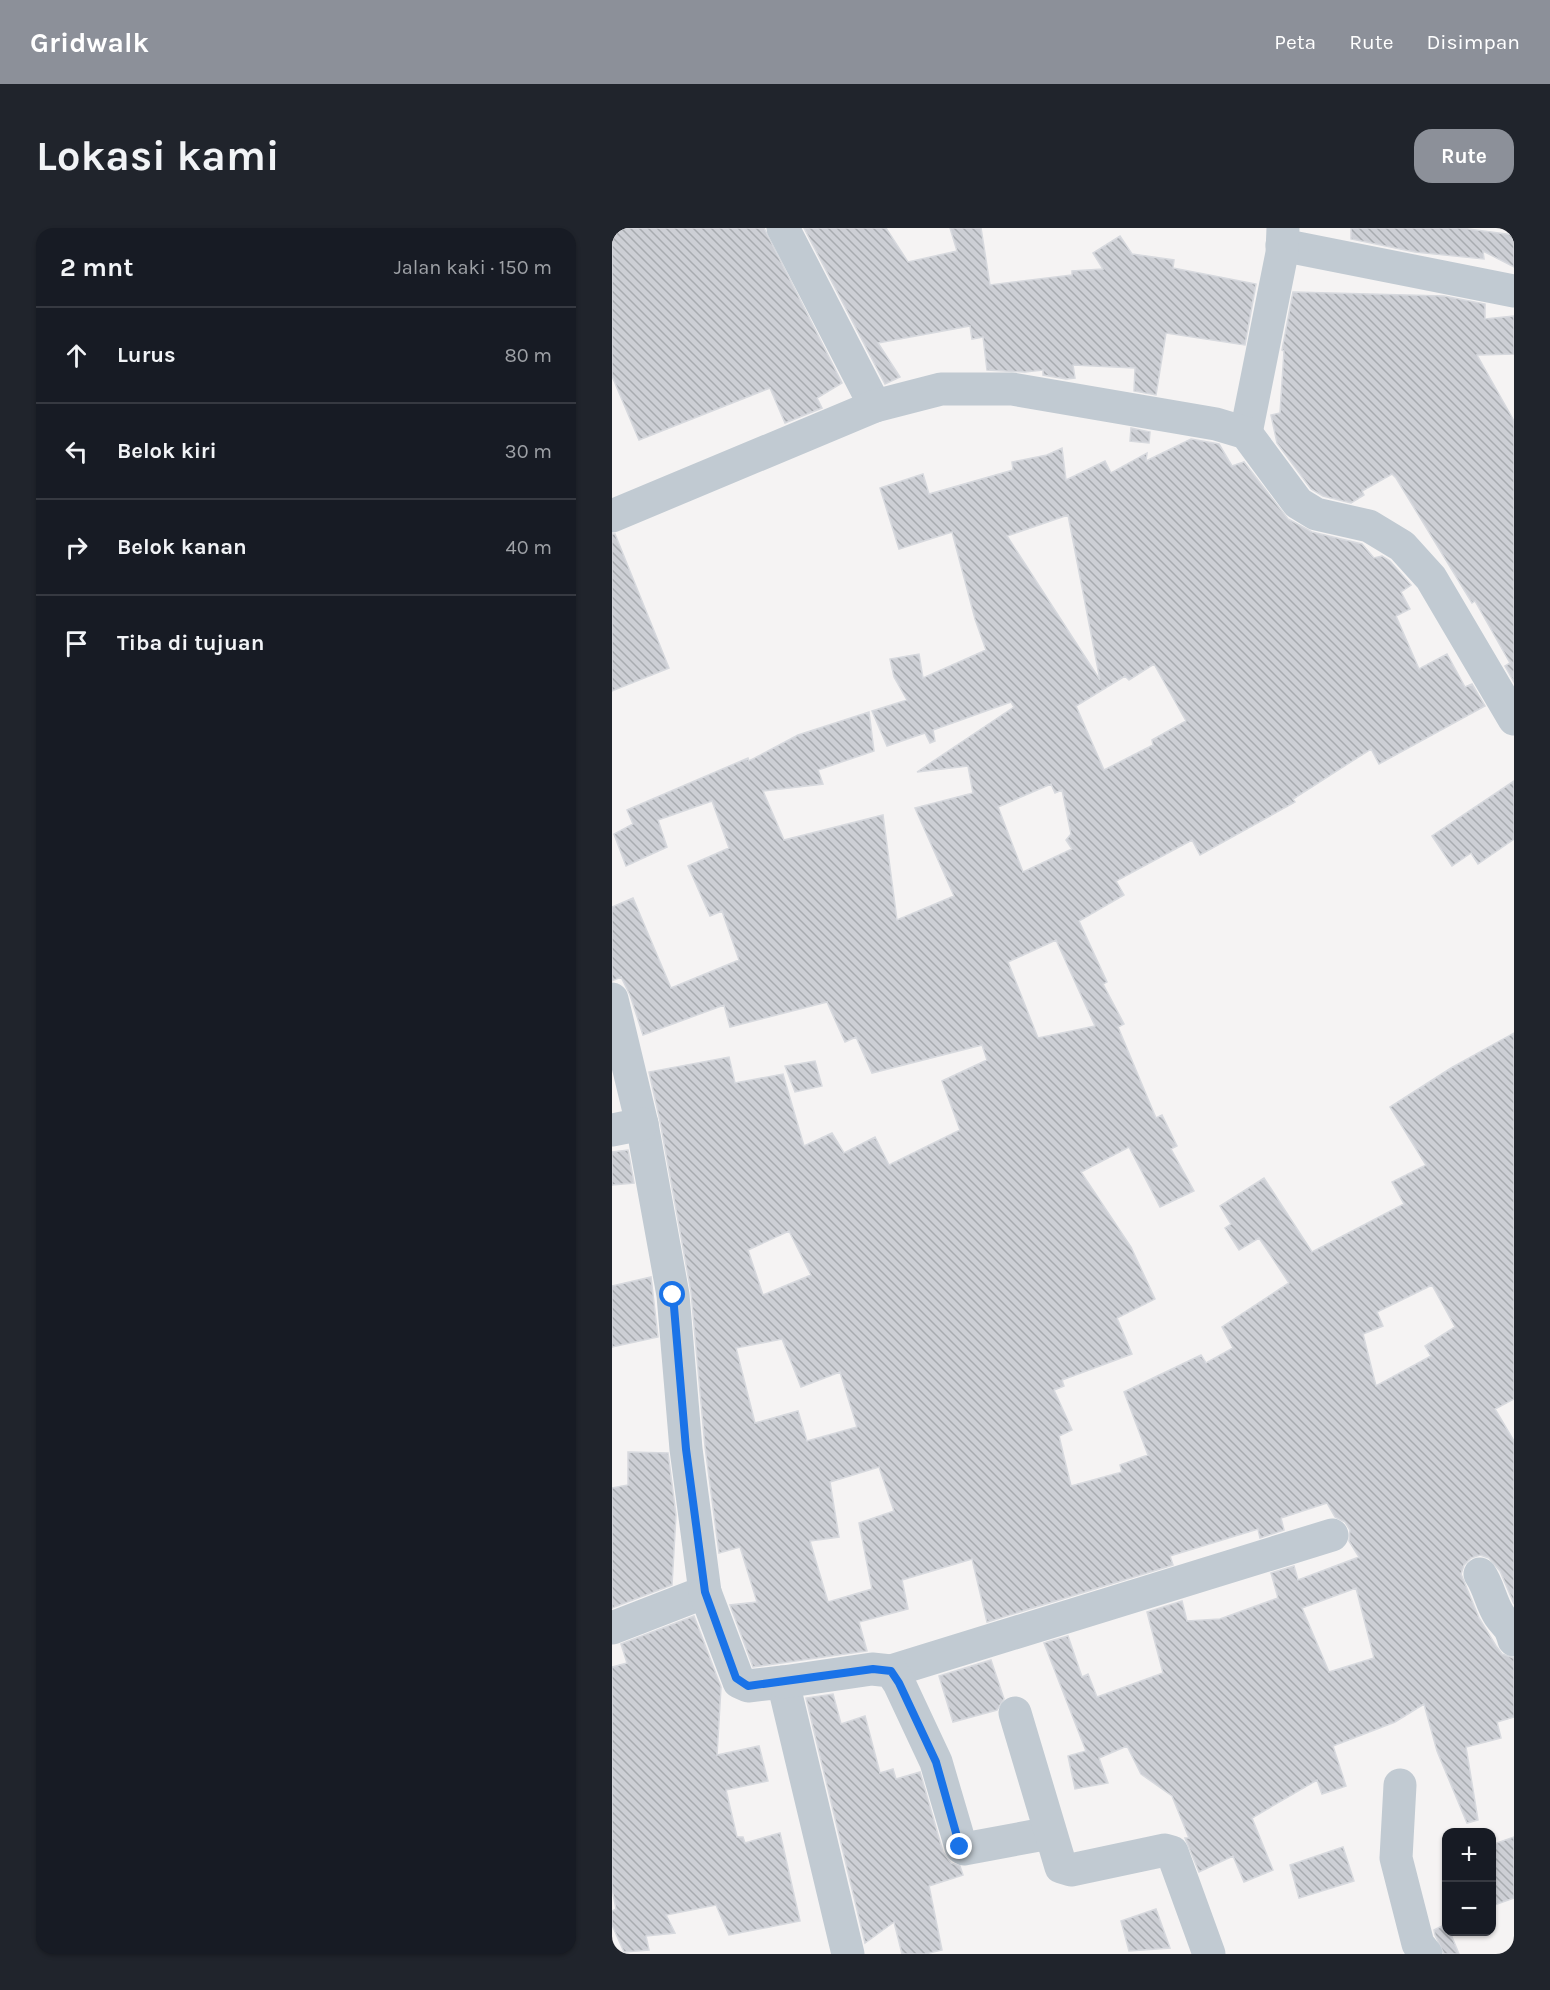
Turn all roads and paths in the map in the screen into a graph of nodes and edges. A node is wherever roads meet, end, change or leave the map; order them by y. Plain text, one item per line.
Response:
1 (783, 228) edge
2 (1283, 242) edge
3 (1514, 291) edge
4 (875, 406) junction
5 (1246, 433) junction
6 (612, 516) edge
7 (1514, 719) edge
8 (612, 999) edge
9 (627, 1128) edge
10 (1332, 1535) dead end
11 (1480, 1574) dead end
12 (705, 1592) junction
13 (612, 1628) edge
14 (1514, 1640) edge
15 (891, 1671) junction
16 (783, 1682) junction
17 (1015, 1713) dead end
18 (1400, 1785) dead end
19 (1050, 1833) junction
20 (848, 1954) edge
21 (1209, 1954) edge
22 (1426, 1954) edge

1 - 4 street
2 - 3 street
2 - 5 street
4 - 5 street
4 - 6 street
5 - 7 street
8 - 9 street
9 - 12 street
10 - 15 street
11 - 14 street
12 - 13 street
12 - 16 street
15 - 16 street
15 - 19 street
16 - 20 street
17 - 19 street
18 - 22 street
19 - 21 street

